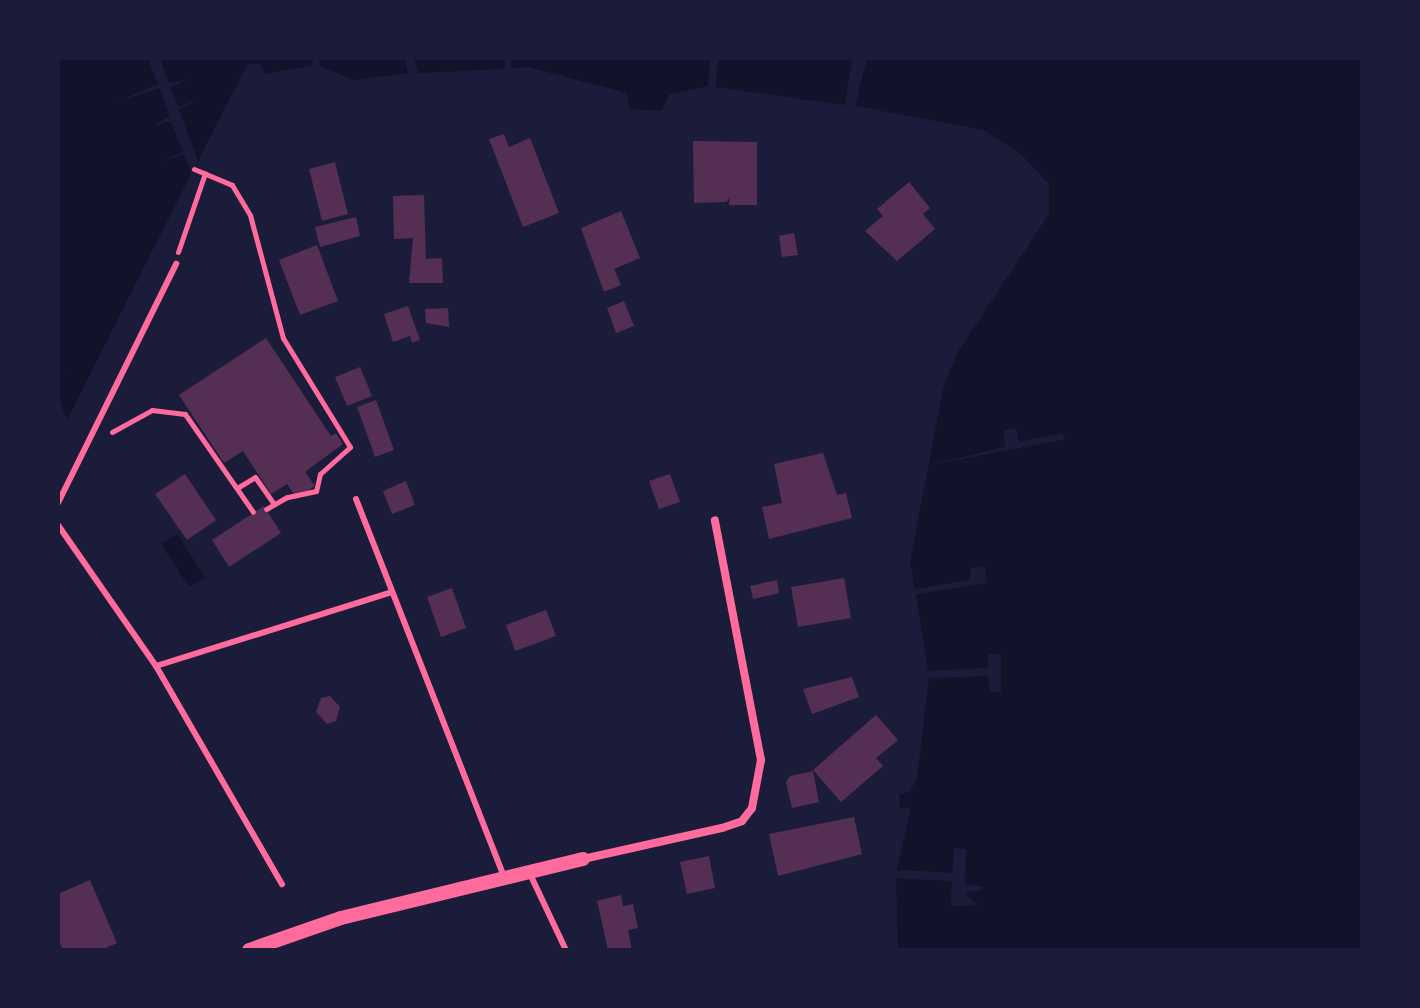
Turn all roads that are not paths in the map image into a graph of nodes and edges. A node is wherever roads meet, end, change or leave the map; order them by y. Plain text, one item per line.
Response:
1 (176, 264) road end
2 (356, 499) dead end
3 (58, 503) edge
4 (715, 520) dead end
5 (58, 525) edge
6 (392, 592) junction
7 (156, 666) junction
8 (583, 859) joint
9 (529, 873) junction
10 (505, 880) junction
11 (282, 884) dead end
12 (249, 950) edge
13 (566, 950) edge

1 - 3 lane
2 - 6 lane
4 - 8 street
5 - 7 lane
6 - 7 lane
6 - 10 lane
7 - 11 lane
8 - 9 street
9 - 10 street
9 - 13 lane
10 - 12 street

